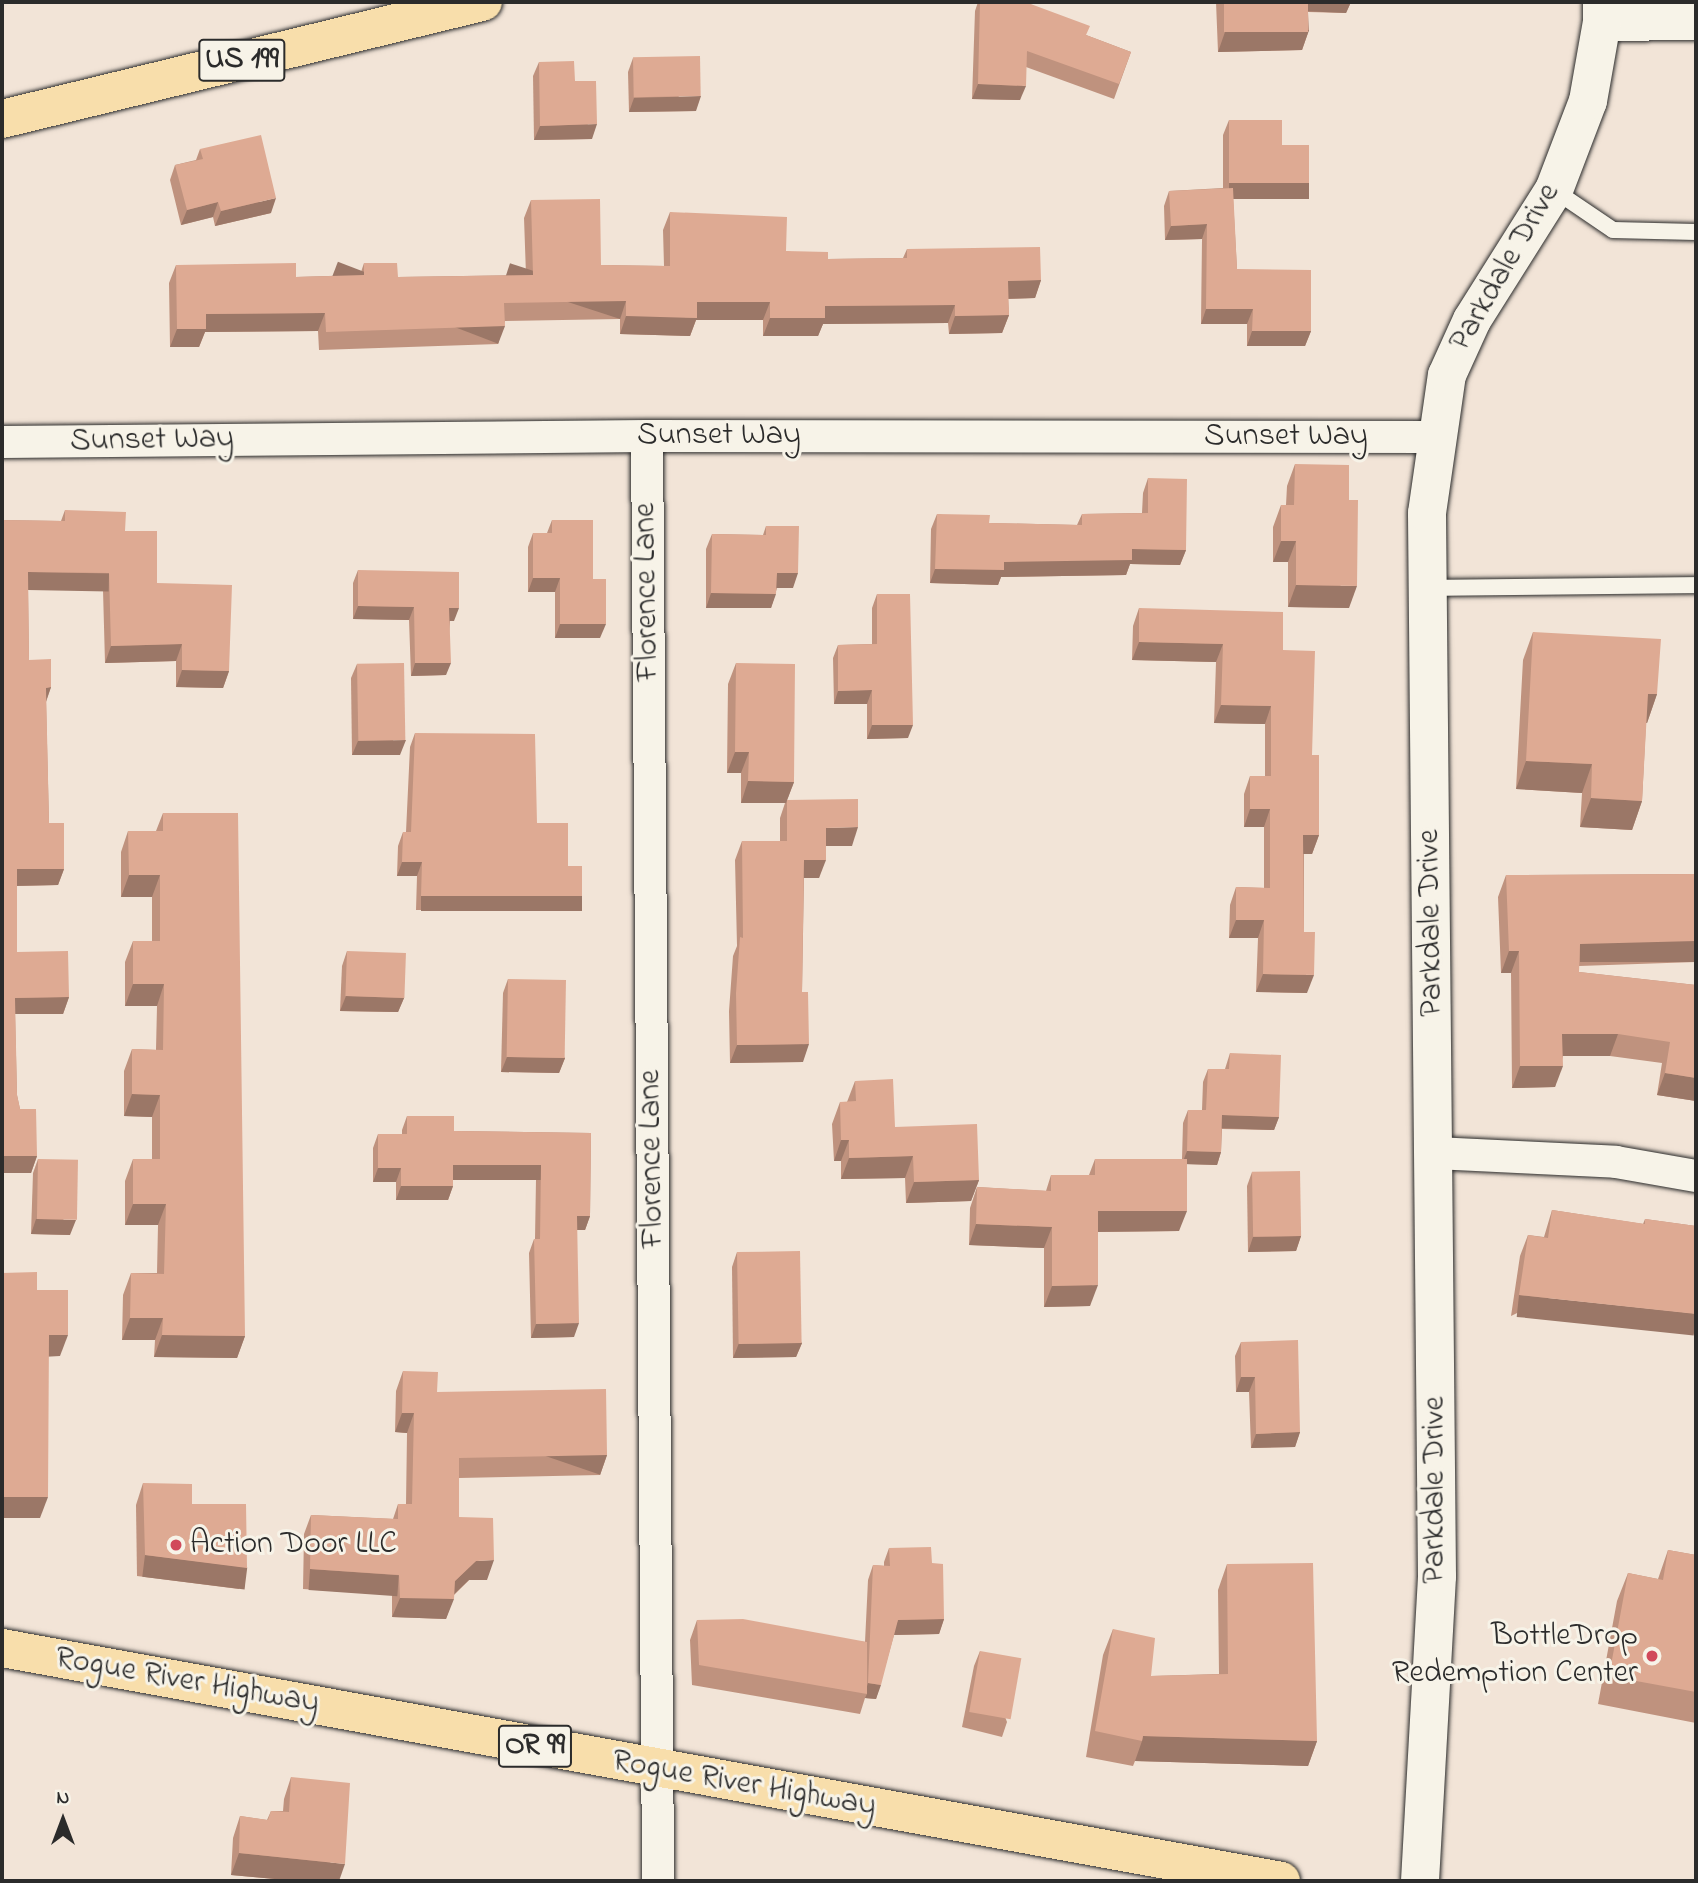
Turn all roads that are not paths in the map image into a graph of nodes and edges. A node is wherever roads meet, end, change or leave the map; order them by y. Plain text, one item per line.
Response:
1 (483, 2) edge
2 (1602, 12) edge
3 (1696, 22) edge
4 (2, 119) edge
5 (1554, 190) junction
6 (1696, 232) edge
7 (647, 436) junction
8 (1436, 437) junction
9 (2, 442) edge
10 (1696, 585) edge
11 (1428, 588) junction
12 (1434, 1153) junction
13 (1696, 1176) edge
14 (2, 1648) edge
15 (659, 1769) junction
16 (658, 1881) edge
17 (1281, 1881) edge
18 (1420, 1881) edge

1 - 4 main road, US 199
2 - 3 main road
2 - 5 main road, Parkdale Drive
5 - 6 lane
5 - 8 main road, Parkdale Drive
7 - 8 street, Sunset Way
7 - 9 street, Sunset Way
7 - 15 street, Florence Lane
8 - 11 main road, Parkdale Drive
10 - 11 lane
11 - 12 main road, Parkdale Drive
12 - 13 street
12 - 18 main road, Parkdale Drive
14 - 15 main road, Rogue River Highway / OR 99
15 - 16 street, Florence Lane
15 - 17 main road, Rogue River Highway / OR 99

